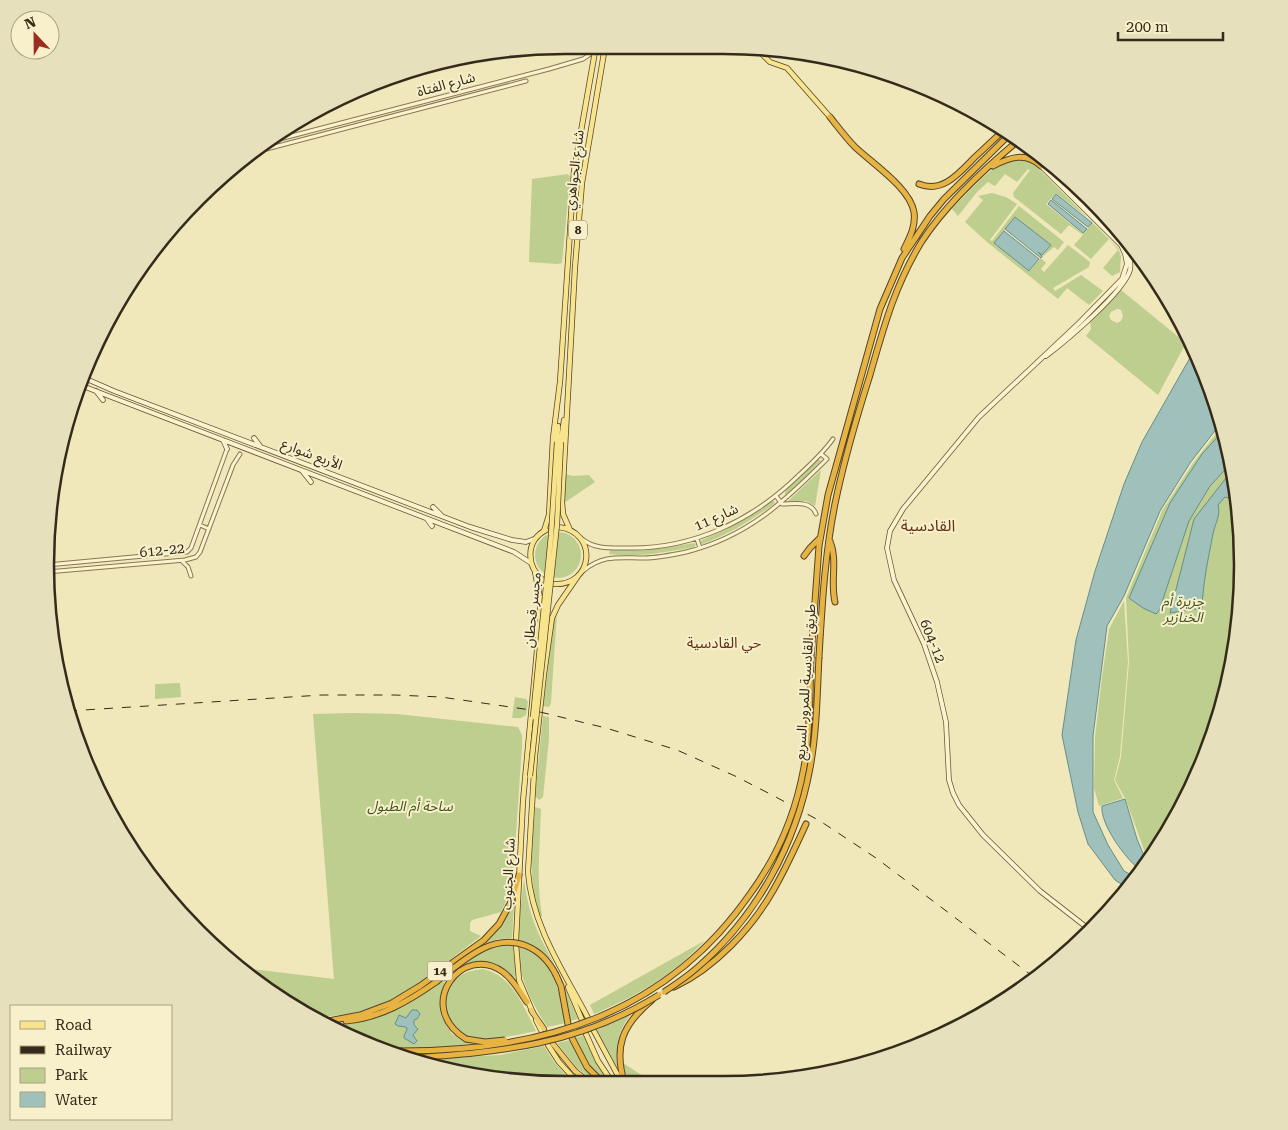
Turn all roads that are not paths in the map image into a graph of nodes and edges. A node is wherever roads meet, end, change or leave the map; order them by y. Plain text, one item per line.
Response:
1 (590, 54) edge
2 (594, 54) edge
3 (604, 54) edge
4 (764, 56) edge
5 (526, 81) dead end
6 (398, 108) junction
7 (400, 114) junction
8 (830, 117) joint
9 (999, 135) edge
10 (285, 138) edge
11 (1005, 139) edge
12 (1014, 145) edge
13 (271, 147) edge
14 (1038, 162) edge
15 (986, 169) junction
16 (1052, 174) edge
17 (919, 184) dead end
18 (902, 258) junction
19 (89, 380) edge
20 (86, 387) edge
21 (96, 391) junction
22 (103, 400) dead end
23 (557, 414) junction
24 (566, 416) junction
25 (254, 438) dead end
26 (222, 439) junction
27 (833, 439) dead end
28 (559, 442) junction
29 (260, 446) junction
30 (227, 449) joint
31 (248, 449) junction
32 (277, 453) junction
33 (240, 454) joint
34 (821, 454) junction
35 (286, 456) junction
36 (273, 459) junction
37 (283, 463) junction
38 (301, 470) junction
39 (338, 470) dead end
40 (336, 476) junction
41 (311, 482) dead end
42 (776, 496) junction
43 (782, 504) junction
44 (433, 507) dead end
45 (816, 514) dead end
46 (444, 517) junction
47 (427, 520) junction
48 (200, 525) junction
49 (432, 526) dead end
50 (558, 527) dead end
51 (550, 528) dead end
52 (209, 529) junction
53 (570, 530) junction
54 (544, 531) junction
55 (536, 537) junction
56 (820, 538) junction
57 (582, 539) junction
58 (697, 539) junction
59 (830, 539) junction
60 (700, 548) junction
61 (804, 556) dead end
62 (181, 561) junction
63 (530, 563) junction
64 (54, 564) edge
65 (54, 571) edge
66 (582, 571) junction
67 (535, 572) junction
68 (191, 576) dead end
69 (578, 576) junction
70 (544, 581) dead end
71 (553, 584) dead end
72 (835, 602) dead end
73 (529, 776) junction
74 (522, 808) junction
75 (531, 808) junction
76 (806, 824) dead end
77 (519, 875) junction
78 (1085, 926) edge
79 (559, 963) junction
80 (662, 993) junction
81 (528, 1002) junction
82 (531, 1010) joint
83 (588, 1018) dead end
84 (332, 1020) edge
85 (582, 1020) dead end
86 (334, 1021) edge
87 (568, 1024) dead end
88 (542, 1029) dead end
89 (595, 1032) dead end
90 (552, 1033) junction
91 (586, 1034) dead end
92 (572, 1038) dead end
93 (550, 1044) joint
94 (407, 1051) edge
95 (426, 1057) edge
96 (620, 1066) junction
97 (572, 1076) edge
98 (581, 1076) edge
99 (596, 1076) edge
100 (608, 1076) edge
101 (619, 1076) edge
102 (622, 1076) edge
103 (625, 1076) edge

1 - 6 street, شارع الفتاة
2 - 23 main road, شارع الجواهري / 8
3 - 24 main road, شارع الجواهري / 8
4 - 8 main road
5 - 7 street, شارع الفتاة
6 - 7 street
6 - 10 street, شارع الفتاة
7 - 13 street, شارع الفتاة
8 - 18 highway
9 - 17 highway
11 - 18 highway, طريق القادسية للمرور السريع
12 - 15 highway, طريق القادسية للمرور السريع
14 - 15 highway
15 - 59 highway, طريق القادسية للمرور السريع
16 - 78 main road, 604-12
18 - 56 highway, طريق القادسية للمرور السريع
19 - 29 main road, الأربع شوارع
20 - 21 main road, الأربع شوارع
21 - 22 main road
21 - 26 main road, الأربع شوارع
23 - 28 main road, مجسر قحطان
23 - 54 main road, 8
24 - 28 main road, مجسر قحطان
24 - 53 main road, 8
25 - 29 main road
26 - 30 main road
26 - 31 main road, الأربع شوارع
27 - 34 street, شارع 11
28 - 73 main road, مجسر قحطان, bridge
29 - 32 main road, الأربع شوارع
30 - 48 street, 612-22
31 - 33 main road
31 - 36 main road, الأربع شوارع
32 - 35 main road, الأربع شوارع
32 - 36 main road
33 - 52 street, 612-22
34 - 42 street, شارع 11
34 - 43 street, شارع 11
35 - 37 main road
35 - 40 main road, الأربع شوارع
36 - 37 main road, الأربع شوارع
37 - 38 main road, الأربع شوارع
38 - 41 main road
38 - 47 main road, الأربع شوارع
39 - 40 main road
40 - 46 main road, الأربع شوارع
42 - 43 street
42 - 58 street, شارع 11
43 - 45 street
43 - 60 street, شارع 11
44 - 46 main road
46 - 55 main road, الأربع شوارع
47 - 49 main road
47 - 63 main road, الأربع شوارع
48 - 52 street
48 - 64 street, 612-22
50 - 53 main road
51 - 54 main road
52 - 62 street, 612-22
53 - 57 main road
54 - 55 main road
55 - 63 main road
56 - 61 highway
56 - 90 highway, طريق القادسية للمرور السريع, bridge
57 - 58 street, شارع 11
57 - 66 main road
58 - 60 street
59 - 72 highway
59 - 80 highway, طريق القادسية للمرور السريع, bridge
60 - 66 street, شارع 11
62 - 65 street, 612-22
62 - 68 street
63 - 67 main road
66 - 69 main road
67 - 70 main road
67 - 74 main road
69 - 71 main road
69 - 75 main road
73 - 74 main road, مجسر قحطان
73 - 75 main road, مجسر قحطان
74 - 77 main road, شارع الجنوب
75 - 79 main road, شارع الجنوب
76 - 80 highway, bridge
77 - 81 main road, شارع الجنوب
77 - 84 highway, 14
79 - 83 main road, شارع الجنوب
79 - 85 main road, شارع الجنوب
80 - 95 highway, طريق القادسية للمرور السريع, bridge
80 - 96 highway, bridge
81 - 82 main road, شارع الجنوب
81 - 90 highway, bridge
82 - 88 highway
86 - 87 highway, 14, bridge
89 - 101 main road
90 - 94 highway, bridge
91 - 100 main road
92 - 99 highway
93 - 97 main road
93 - 98 highway
96 - 102 highway
96 - 103 highway

